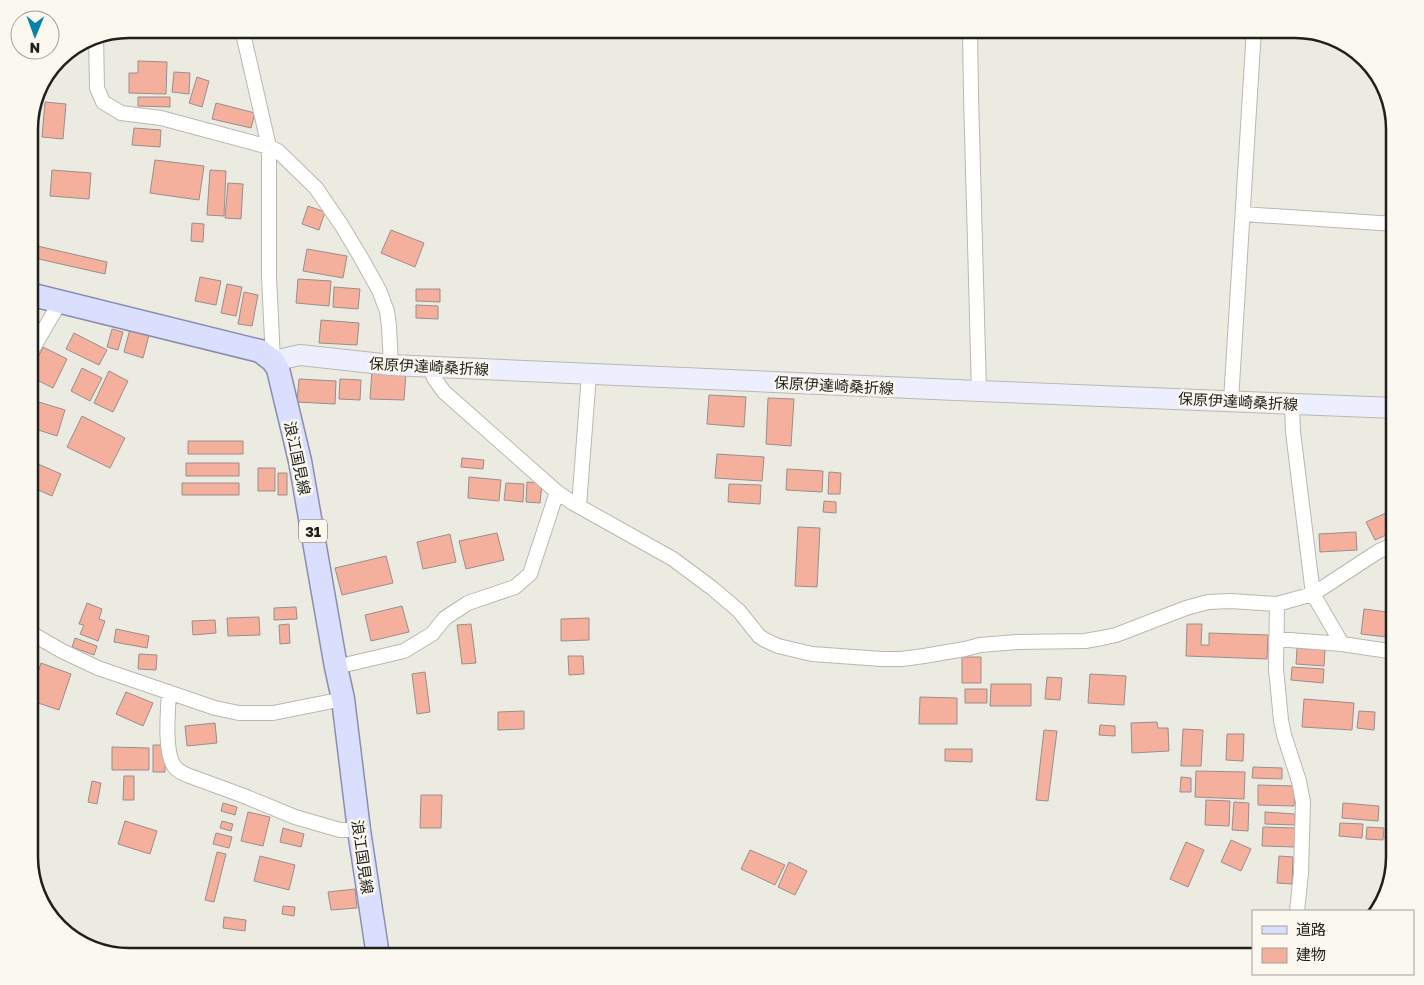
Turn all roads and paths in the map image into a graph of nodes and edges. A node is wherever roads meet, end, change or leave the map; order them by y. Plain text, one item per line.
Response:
1 (244, 38) edge
2 (970, 38) edge
3 (1253, 38) edge
4 (96, 43) edge
5 (269, 147) junction
6 (1243, 214) junction
7 (1386, 223) edge
8 (38, 296) edge
9 (60, 302) junction
10 (38, 339) edge
11 (273, 361) junction
12 (391, 365) junction
13 (431, 366) junction
14 (589, 374) junction
15 (980, 391) junction
16 (1231, 400) junction
17 (1292, 404) junction
18 (1386, 408) edge
19 (557, 492) junction
20 (579, 506) junction
21 (1386, 548) edge
22 (1313, 594) junction
23 (1277, 604) junction
24 (38, 637) edge
25 (1276, 639) junction
26 (1342, 644) junction
27 (1386, 651) edge
28 (336, 667) junction
29 (169, 692) junction
30 (343, 699) junction
31 (359, 830) junction
32 (1297, 910) edge
33 (377, 948) edge

1 - 5 street
2 - 15 street
3 - 6 street
4 - 5 street
5 - 11 street
5 - 12 street
6 - 7 street
6 - 16 street
8 - 9 main road
9 - 10 street
9 - 11 main road
11 - 12 main road, 保原伊達崎桑折線
11 - 28 main road, 浪江国見線 / 31
12 - 13 main road, 保原伊達崎桑折線
13 - 14 main road, 保原伊達崎桑折線
13 - 19 street
14 - 15 main road, 保原伊達崎桑折線
14 - 20 street
15 - 16 main road, 保原伊達崎桑折線
16 - 17 main road, 保原伊達崎桑折線
17 - 18 main road, 保原伊達崎桑折線
17 - 22 street
19 - 20 street
19 - 28 street
20 - 23 street
21 - 22 street
22 - 23 street
22 - 26 street
23 - 25 street
24 - 29 street
25 - 26 street
25 - 32 street
26 - 27 street
28 - 30 main road, 浪江国見線 / 31
29 - 30 street
29 - 31 street
30 - 31 main road, 浪江国見線 / 31
31 - 33 main road, 浪江国見線 / 31

